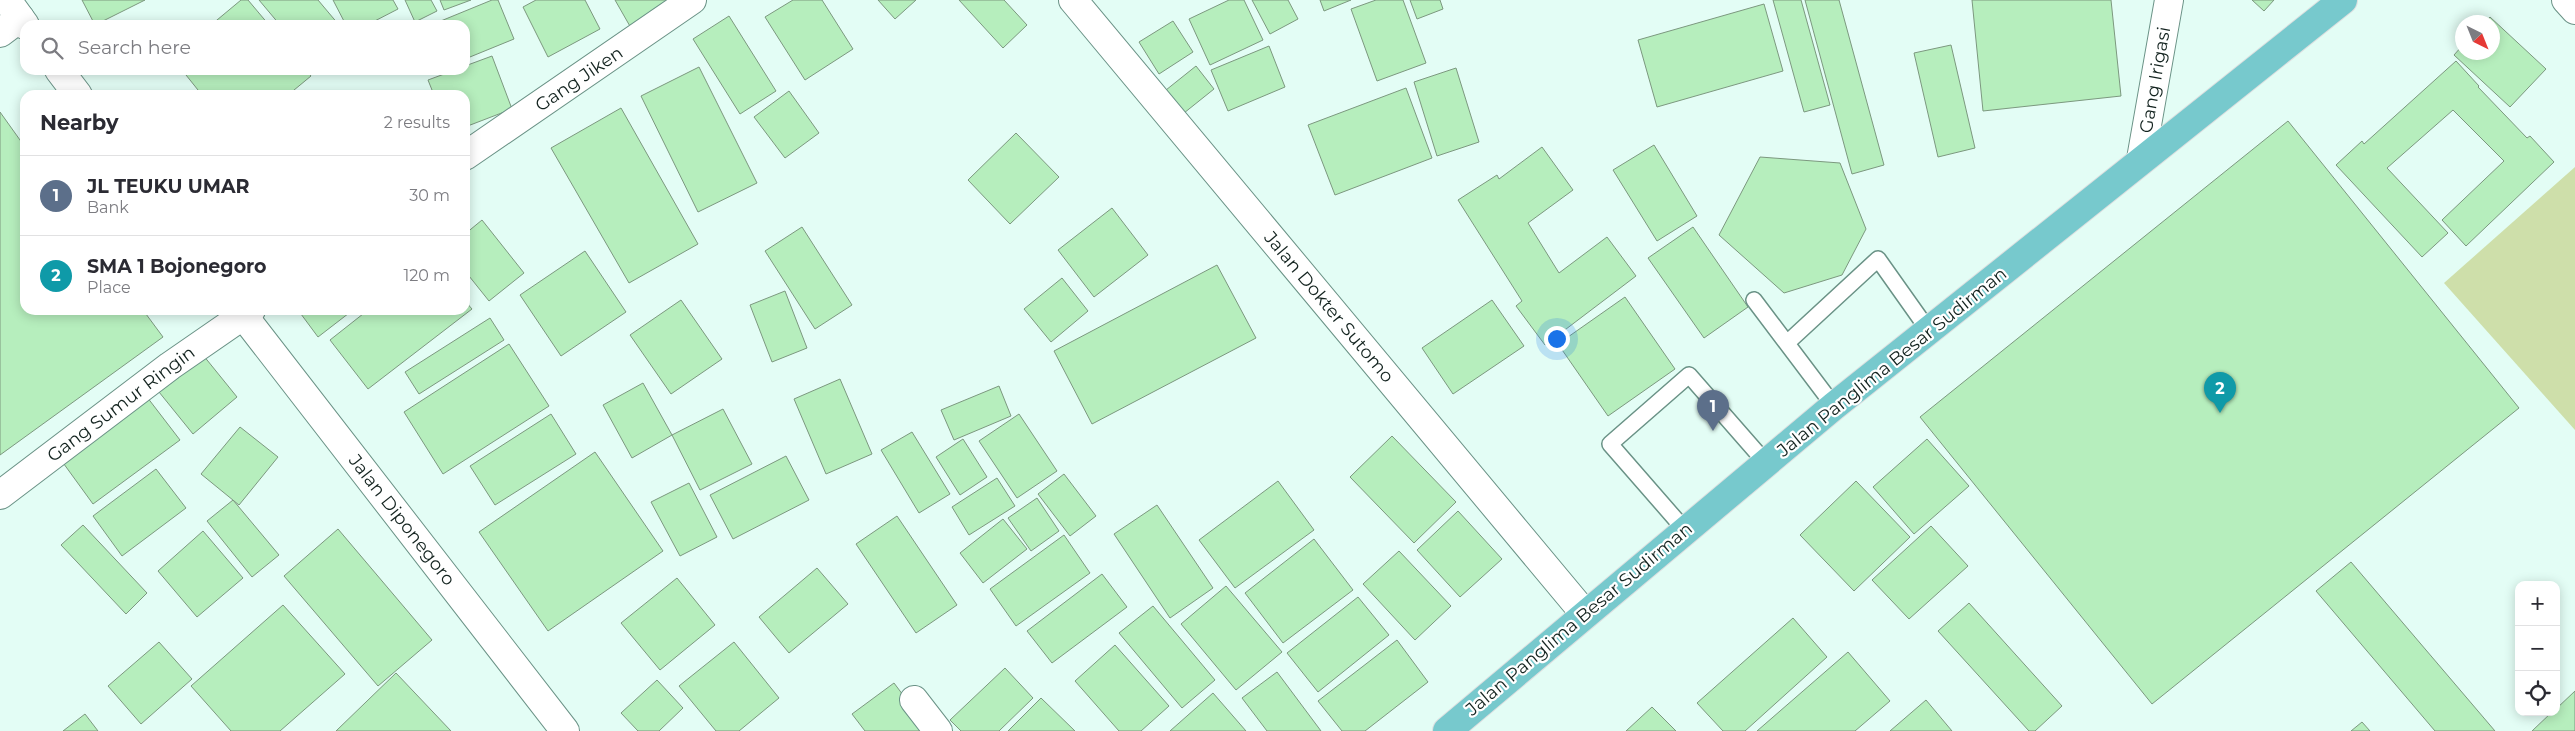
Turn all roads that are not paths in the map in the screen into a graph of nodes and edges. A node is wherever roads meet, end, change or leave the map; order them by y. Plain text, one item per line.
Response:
1 (692, 0) edge
2 (1073, 0) edge
3 (2169, 0) edge
4 (2343, 0) edge
5 (2566, 0) edge
6 (2575, 10) edge
7 (63, 75) edge
8 (74, 90) edge
9 (470, 153) edge
10 (2141, 159) junction
11 (1754, 300) dead end
12 (240, 315) edge
13 (246, 315) edge
14 (1929, 331) junction
15 (1787, 343) junction
16 (1834, 406) junction
17 (1766, 463) junction
18 (0, 495) edge
19 (1685, 530) junction
20 (1586, 614) junction
21 (914, 700) dead end
22 (565, 731) edge
23 (938, 731) edge
24 (1447, 731) edge

1 - 9 main road, Gang Jiken
2 - 20 main road, Jalan Dokter Sutomo
3 - 10 main road, Gang Irigasi
4 - 10 main road, Jalan Panglima Besar Sudirman
5 - 6 main road
7 - 8 main road
10 - 14 main road, Jalan Panglima Besar Sudirman
11 - 15 lane
12 - 18 main road, Gang Sumur Ringin
13 - 22 main road, Jalan Diponegoro
14 - 15 lane
14 - 16 main road, Jalan Panglima Besar Sudirman
15 - 16 lane
16 - 17 main road, Jalan Panglima Besar Sudirman
17 - 19 main road, Jalan Panglima Besar Sudirman
17 - 19 lane
19 - 20 main road, Jalan Panglima Besar Sudirman
20 - 24 main road, Jalan Panglima Besar Sudirman
21 - 23 main road

